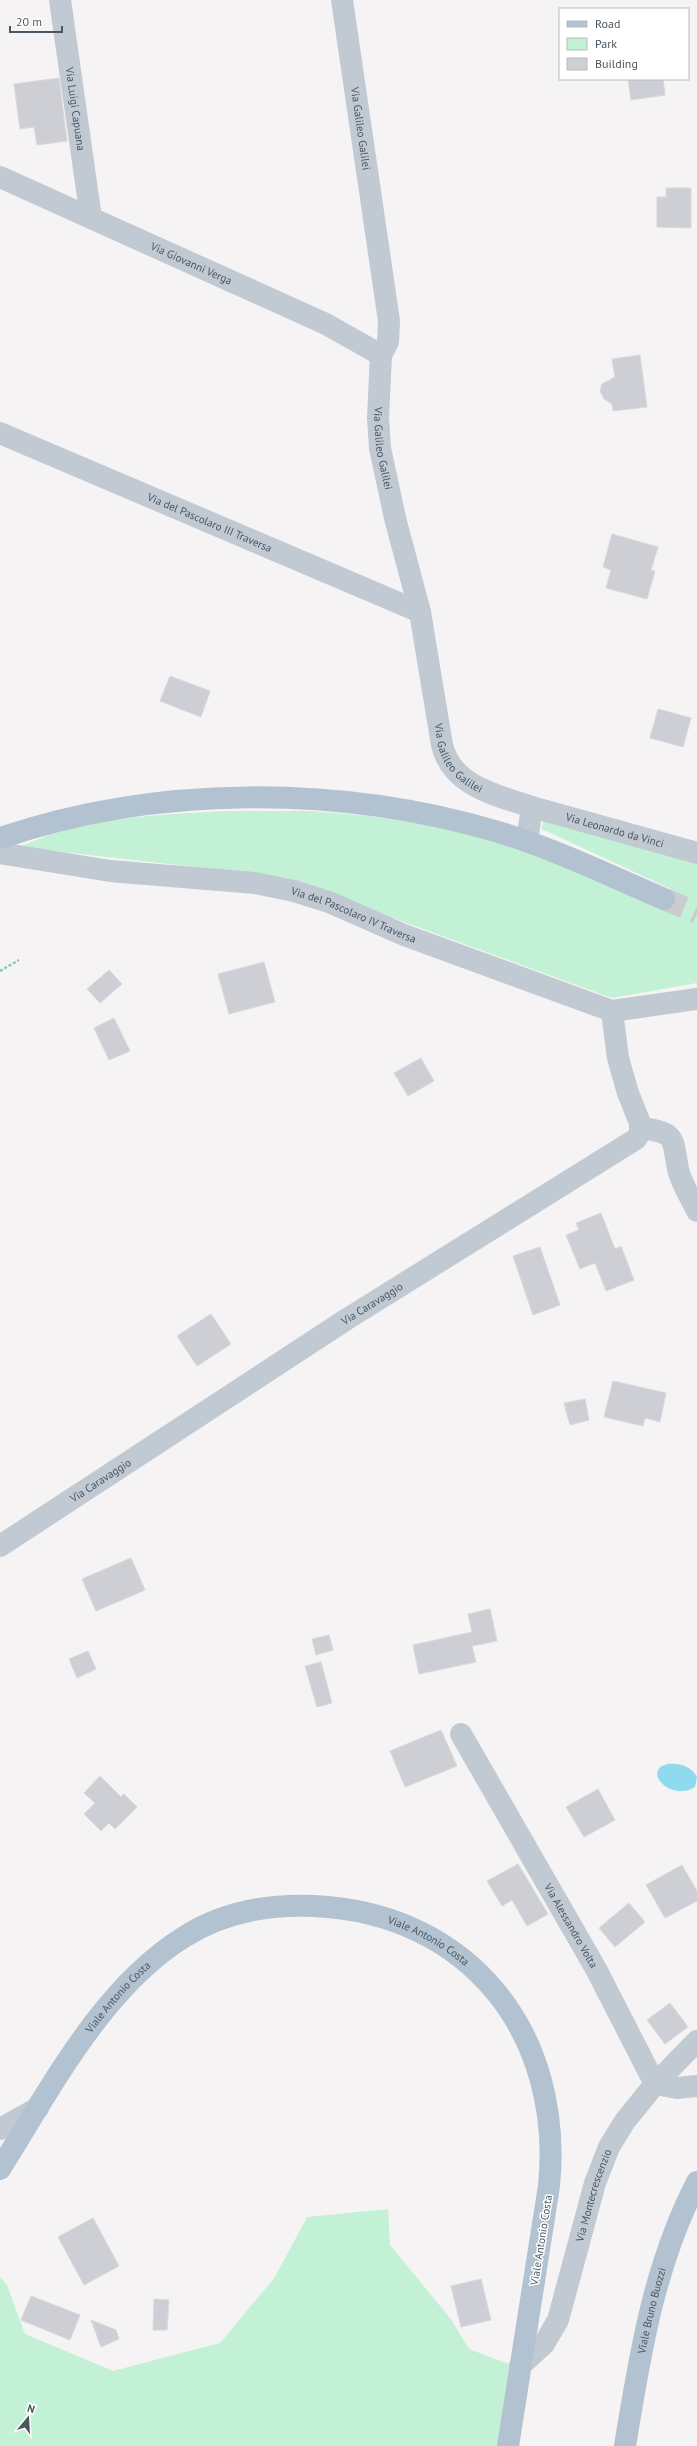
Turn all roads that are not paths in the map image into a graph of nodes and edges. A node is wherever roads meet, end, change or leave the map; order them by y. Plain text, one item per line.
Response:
1 (60, 0) edge
2 (342, 0) edge
3 (0, 177) edge
4 (91, 218) junction
5 (381, 355) junction
6 (0, 434) edge
7 (420, 612) junction
8 (532, 807) junction
9 (0, 838) edge
10 (527, 841) junction
11 (0, 853) edge
12 (697, 853) edge
13 (664, 899) tunnel mouth
14 (697, 999) edge
15 (612, 1011) junction
16 (641, 1128) junction
17 (697, 1211) edge
18 (0, 1546) edge
19 (461, 1734) dead end
20 (697, 2041) edge
21 (654, 2084) junction
22 (697, 2086) edge
23 (38, 2108) junction
24 (0, 2129) edge
25 (0, 2169) edge
26 (697, 2182) edge
27 (520, 2366) junction
28 (508, 2446) edge
29 (625, 2446) edge

1 - 4 street, Via Luigi Capuana
2 - 5 street, Via Galileo Galilei
3 - 4 street, Via Giovanni Verga
4 - 5 street, Via Giovanni Verga
5 - 7 street, Via Galileo Galilei
6 - 7 street, Via del Pascolaro III Traversa
7 - 8 street, Via Galileo Galilei
8 - 10 street
8 - 12 street, Via Leonardo da Vinci
9 - 10 main road
10 - 13 main road
11 - 15 street, Via del Pascolaro IV Traversa
14 - 15 street, Via del Pascolaro IV Traversa
15 - 16 street
16 - 17 street
16 - 18 street, Via Caravaggio
19 - 21 street, Via Alessandro Volta
20 - 21 street, Via Montecrescenzio
21 - 22 street
21 - 27 street, Via Montecrescenzio
23 - 24 street
23 - 25 main road, Viale Antonio Costa
23 - 27 main road, Viale Antonio Costa
26 - 29 main road, Viale Bruno Buozzi
27 - 28 main road, Viale Antonio Costa

